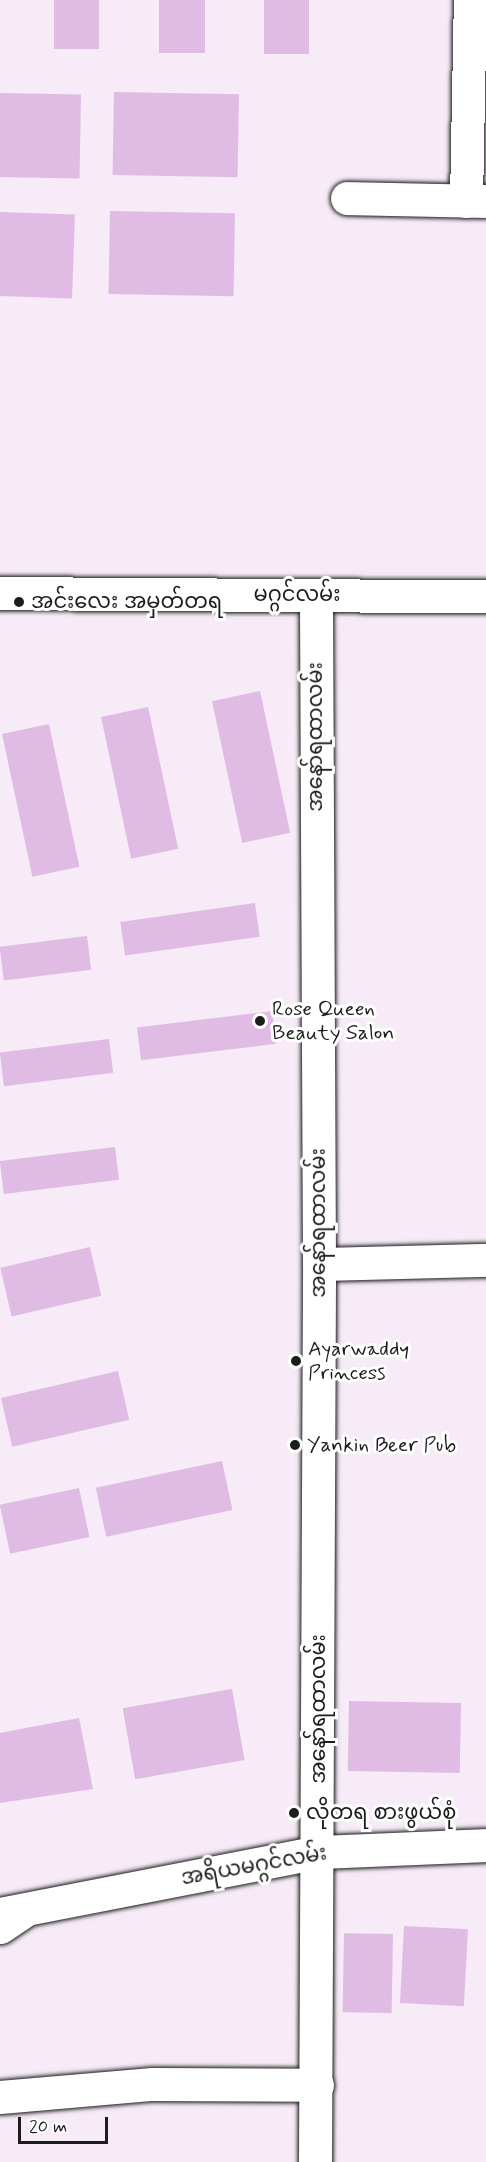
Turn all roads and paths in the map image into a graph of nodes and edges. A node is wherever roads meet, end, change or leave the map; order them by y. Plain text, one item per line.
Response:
1 (470, 0) edge
2 (347, 198) dead end
3 (476, 201) edge
4 (0, 593) edge
5 (316, 595) junction
6 (486, 596) edge
7 (486, 1260) edge
8 (319, 1264) junction
9 (486, 1845) edge
10 (318, 1852) junction
11 (6, 1913) edge
12 (317, 2085) junction
13 (0, 2097) edge
14 (315, 2162) edge

1 - 3 street
2 - 3 street
4 - 5 street, မဂ္ဂင်လမ်း
5 - 6 street, မဂ္ဂင်လမ်း
5 - 8 street, အနော်ရထာလမ်း
7 - 8 street
8 - 10 street, အနော်ရထာလမ်း
9 - 10 street, အရိယမဂ္ဂင်လမ်း
10 - 11 street, အရိယမဂ္ဂင်လမ်း
10 - 12 street, အနော်ရထာလမ်း
12 - 13 street
12 - 14 street, အနော်ရထာလမ်း

